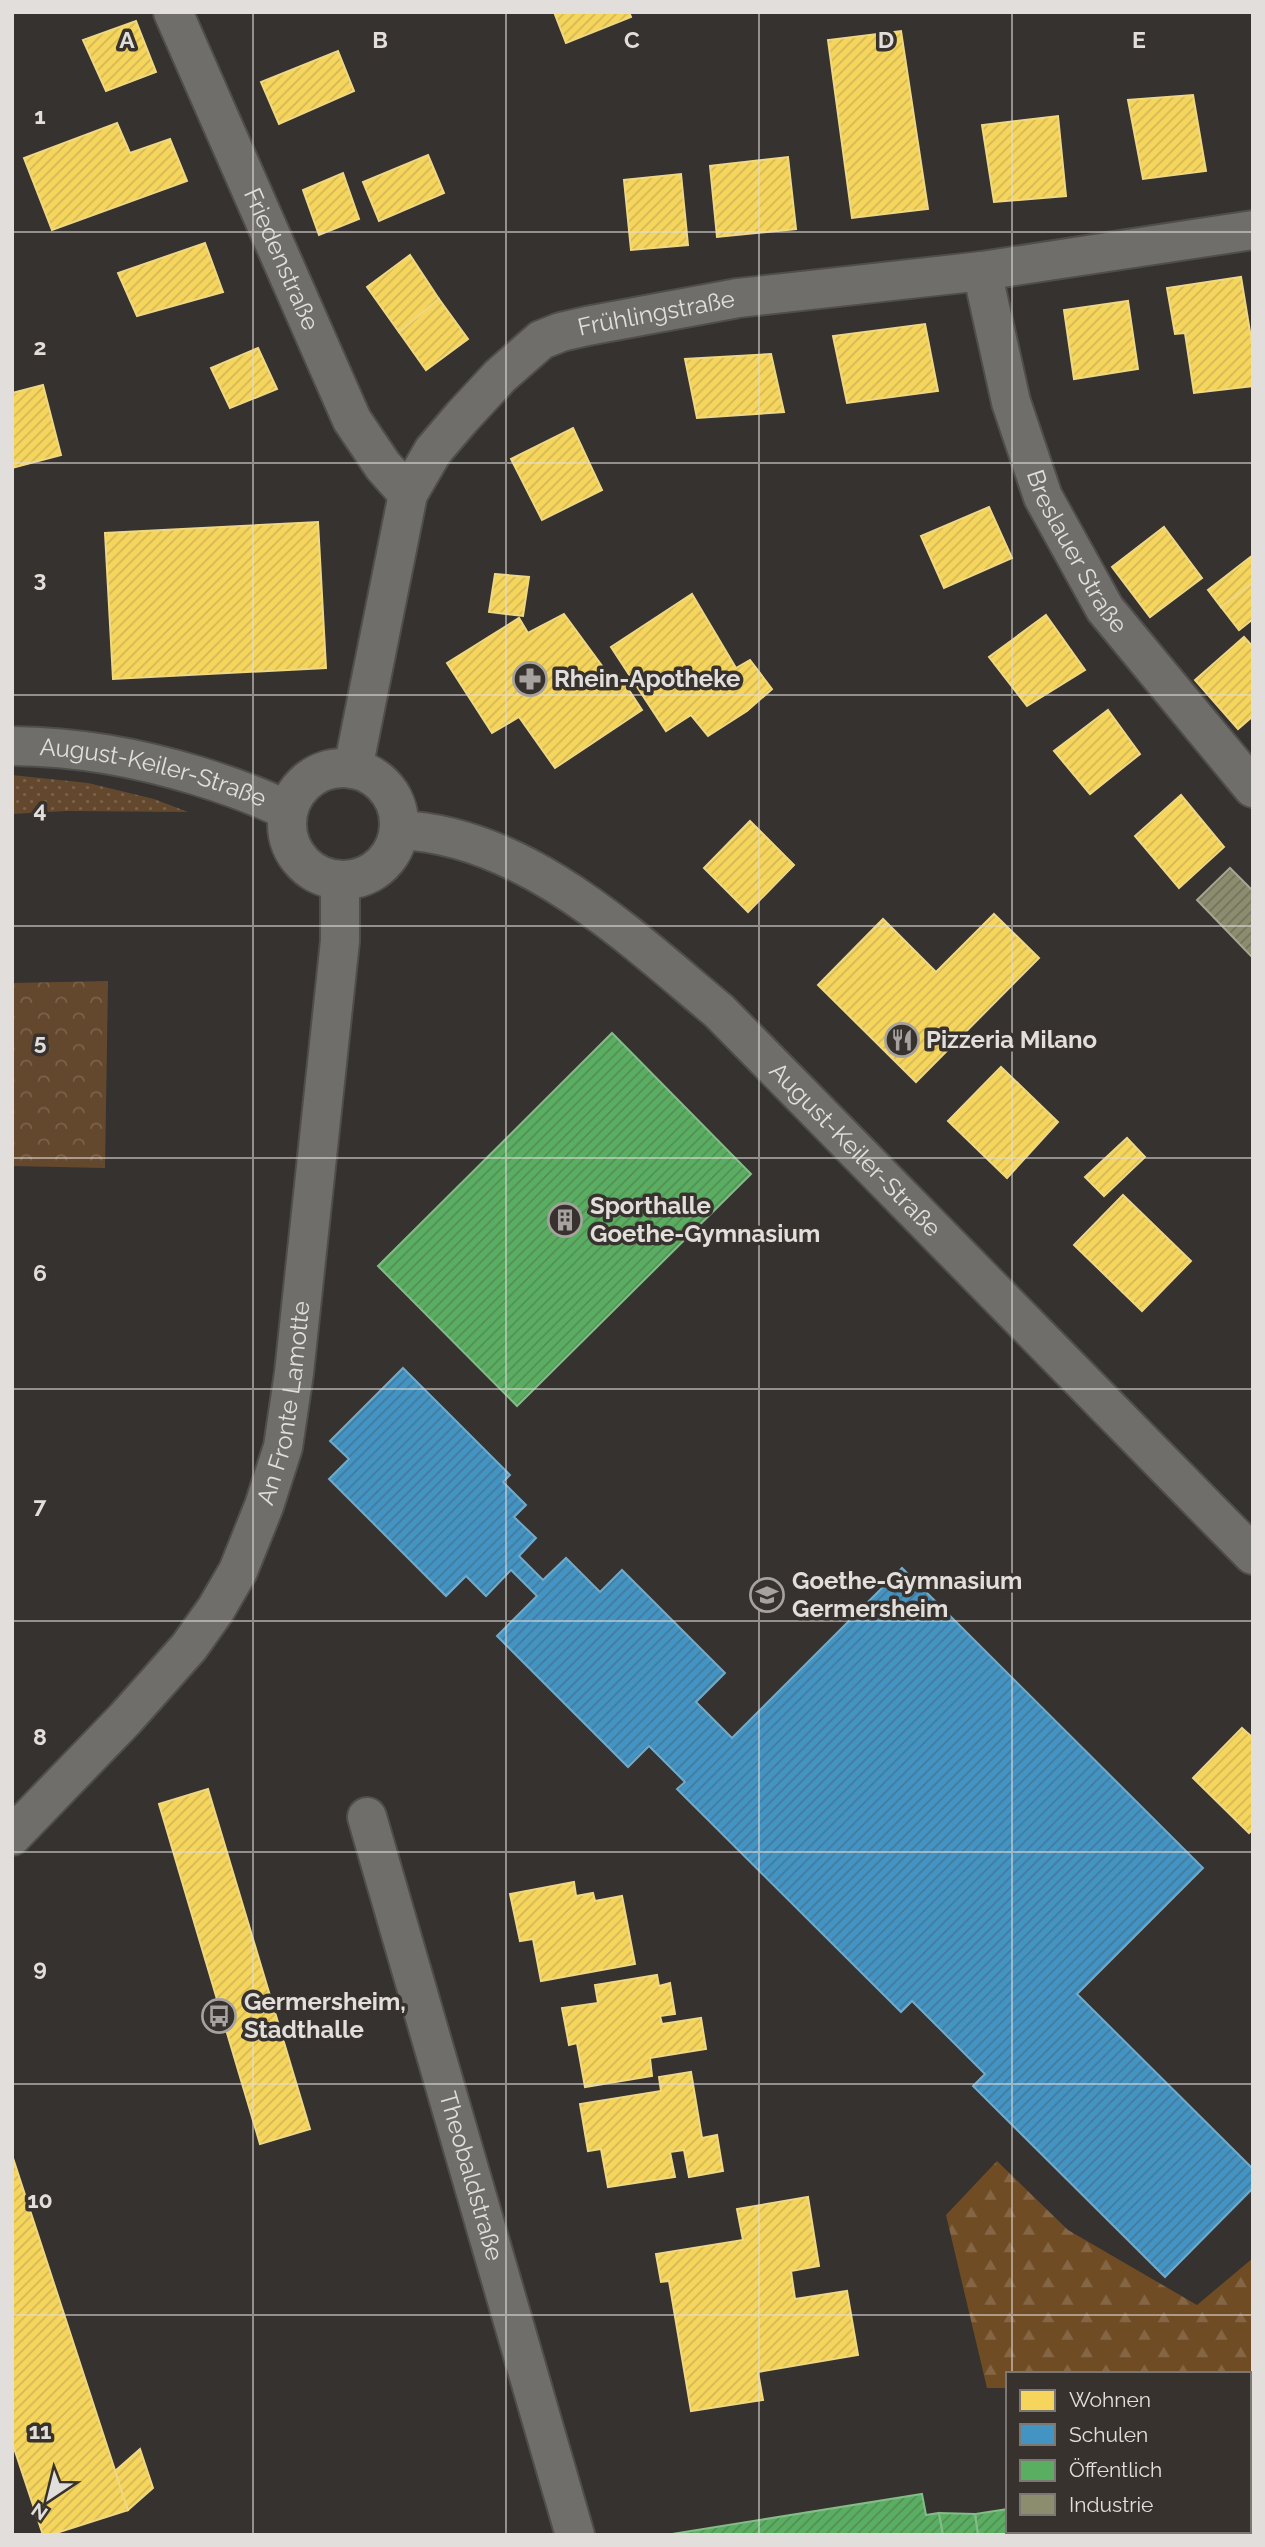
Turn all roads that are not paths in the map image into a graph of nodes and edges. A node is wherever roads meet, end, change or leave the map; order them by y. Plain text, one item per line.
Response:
1 (173, 12) edge
2 (1253, 230) edge
3 (982, 271) junction
4 (408, 494) junction
5 (12, 746) edge
6 (353, 769) junction
7 (1253, 788) edge
8 (288, 811) junction
9 (399, 830) junction
10 (340, 881) junction
11 (1253, 1555) edge
12 (367, 1817) dead end
13 (12, 1836) edge
14 (575, 2535) edge

1 - 4 street, Friedenstraße
2 - 3 street, Frühlingstraße
3 - 4 street, Frühlingstraße
3 - 7 street, Breslauer Straße
4 - 6 street, Frühlingstraße
5 - 8 street, August-Keiler-Straße
6 - 8 street
6 - 9 street
8 - 10 street
9 - 10 street
9 - 11 street, August-Keiler-Straße
10 - 13 street, An Fronte Lamotte
12 - 14 street, Theobaldstraße

